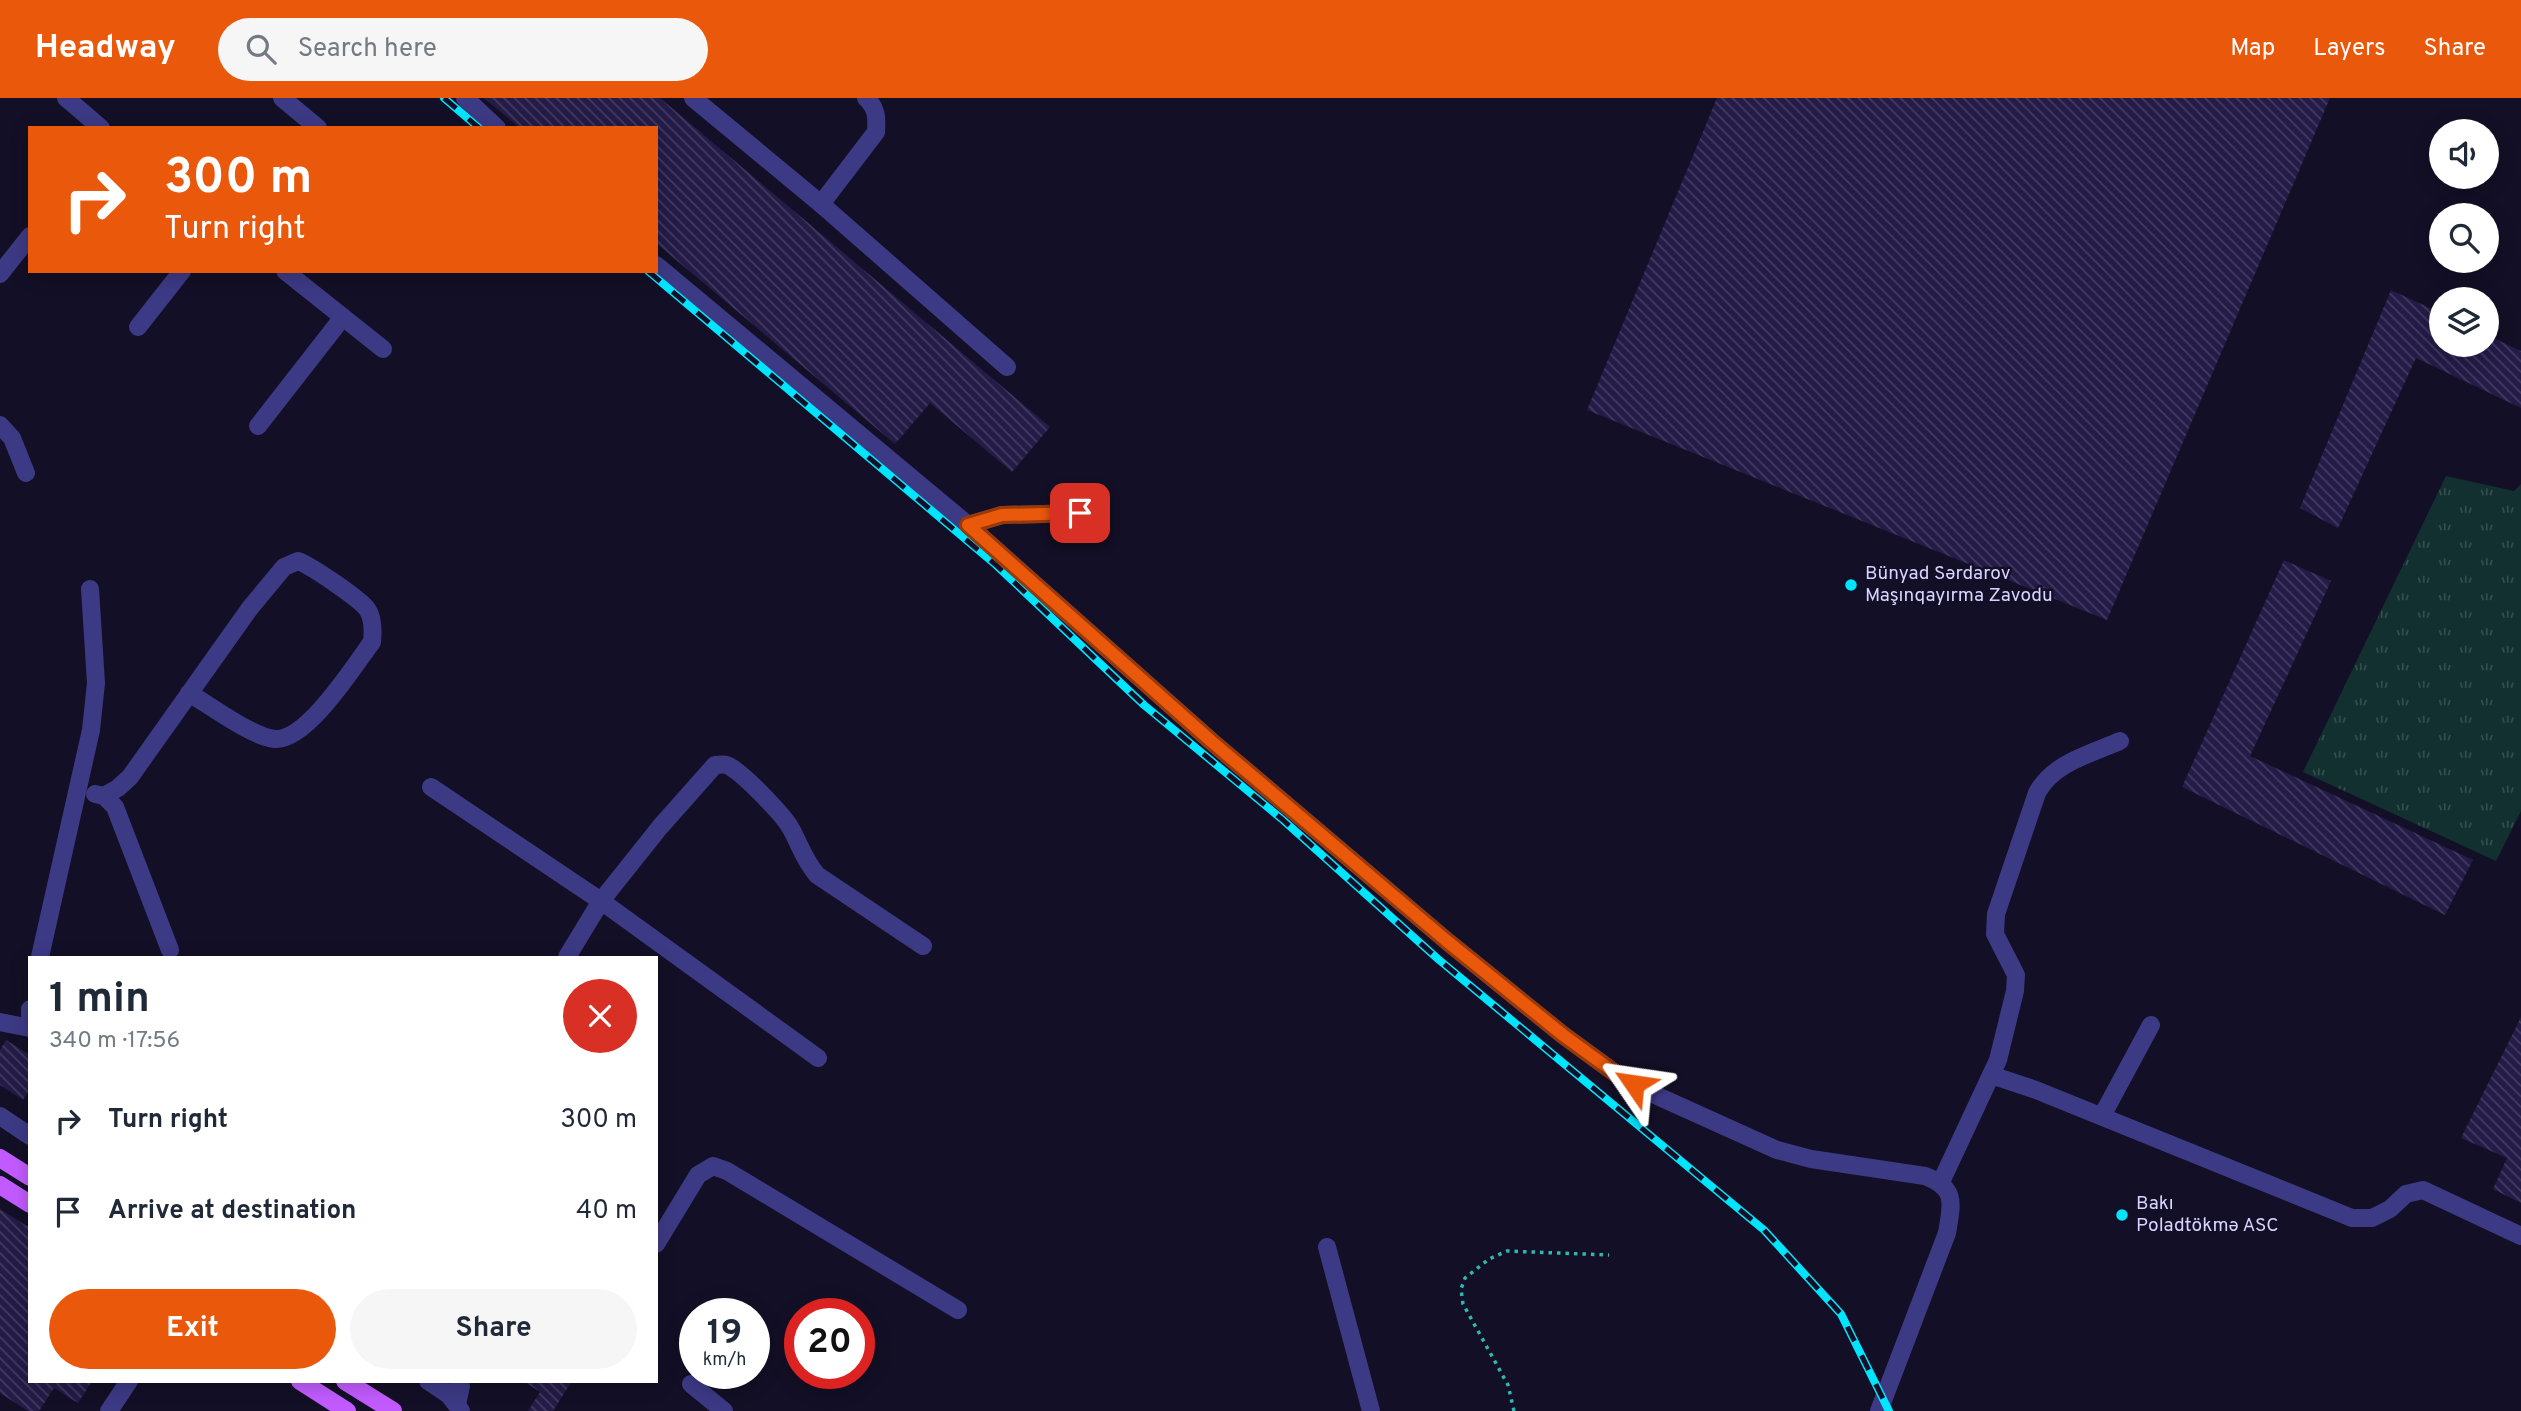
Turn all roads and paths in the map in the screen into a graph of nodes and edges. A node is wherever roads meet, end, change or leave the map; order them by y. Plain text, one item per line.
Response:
1 (66, 98) edge
2 (282, 98) edge
3 (465, 98) edge
4 (694, 98) edge
5 (866, 98) edge
6 (99, 126) edge
7 (316, 126) edge
8 (495, 126) edge
9 (821, 204) junction
10 (28, 239) edge
11 (658, 267) edge
12 (180, 273) edge
13 (288, 273) edge
14 (0, 274) edge
15 (343, 317) junction
16 (138, 327) dead end
17 (383, 348) dead end
18 (1007, 367) dead end
19 (0, 425) edge
20 (258, 426) dead end
21 (26, 473) dead end
22 (1080, 513) dead end
23 (968, 525) junction
24 (90, 589) dead end
25 (189, 693) junction
26 (2120, 741) dead end
27 (431, 787) dead end
28 (78, 790) junction
29 (104, 796) junction
30 (601, 901) junction
31 (923, 946) dead end
32 (170, 950) dead end
33 (40, 956) edge
34 (567, 956) edge
35 (0, 1022) edge
36 (2151, 1024) dead end
37 (28, 1028) edge
38 (818, 1058) dead end
39 (1991, 1075) junction
40 (0, 1116) edge
41 (2102, 1116) junction
42 (28, 1135) edge
43 (0, 1158) edge
44 (28, 1176) edge
45 (1941, 1182) junction
46 (0, 1185) edge
47 (28, 1203) edge
48 (2521, 1236) edge
49 (658, 1241) edge
50 (1327, 1247) dead end
51 (1609, 1255) dead end
52 (958, 1310) dead end
53 (128, 1383) edge
54 (303, 1383) edge
55 (348, 1383) edge
56 (431, 1383) edge
57 (459, 1383) edge
58 (697, 1389) edge
59 (459, 1408) edge
60 (109, 1411) edge
61 (347, 1411) edge
62 (393, 1411) edge
63 (724, 1411) edge
64 (1371, 1411) edge
65 (1514, 1411) edge
66 (1880, 1411) edge

1 - 6 street
2 - 7 street
3 - 8 street
4 - 9 street
5 - 9 street
9 - 18 street
10 - 14 street
11 - 23 street
12 - 16 street
13 - 15 street
15 - 17 street
15 - 20 street
19 - 21 street
22 - 23 street
23 - 45 street
24 - 28 street
25 - 25 street
25 - 29 street
26 - 39 street
27 - 30 street
28 - 29 street
28 - 33 street
29 - 32 street
30 - 31 street
30 - 34 street
30 - 38 street
35 - 37 street
36 - 41 street
39 - 41 street
39 - 45 street
40 - 42 street
41 - 48 street
43 - 44 main road
45 - 66 street
46 - 47 main road
49 - 52 street
50 - 64 street
51 - 65 path
53 - 60 street
54 - 61 main road
55 - 62 main road
56 - 59 street
57 - 59 street
58 - 63 street

